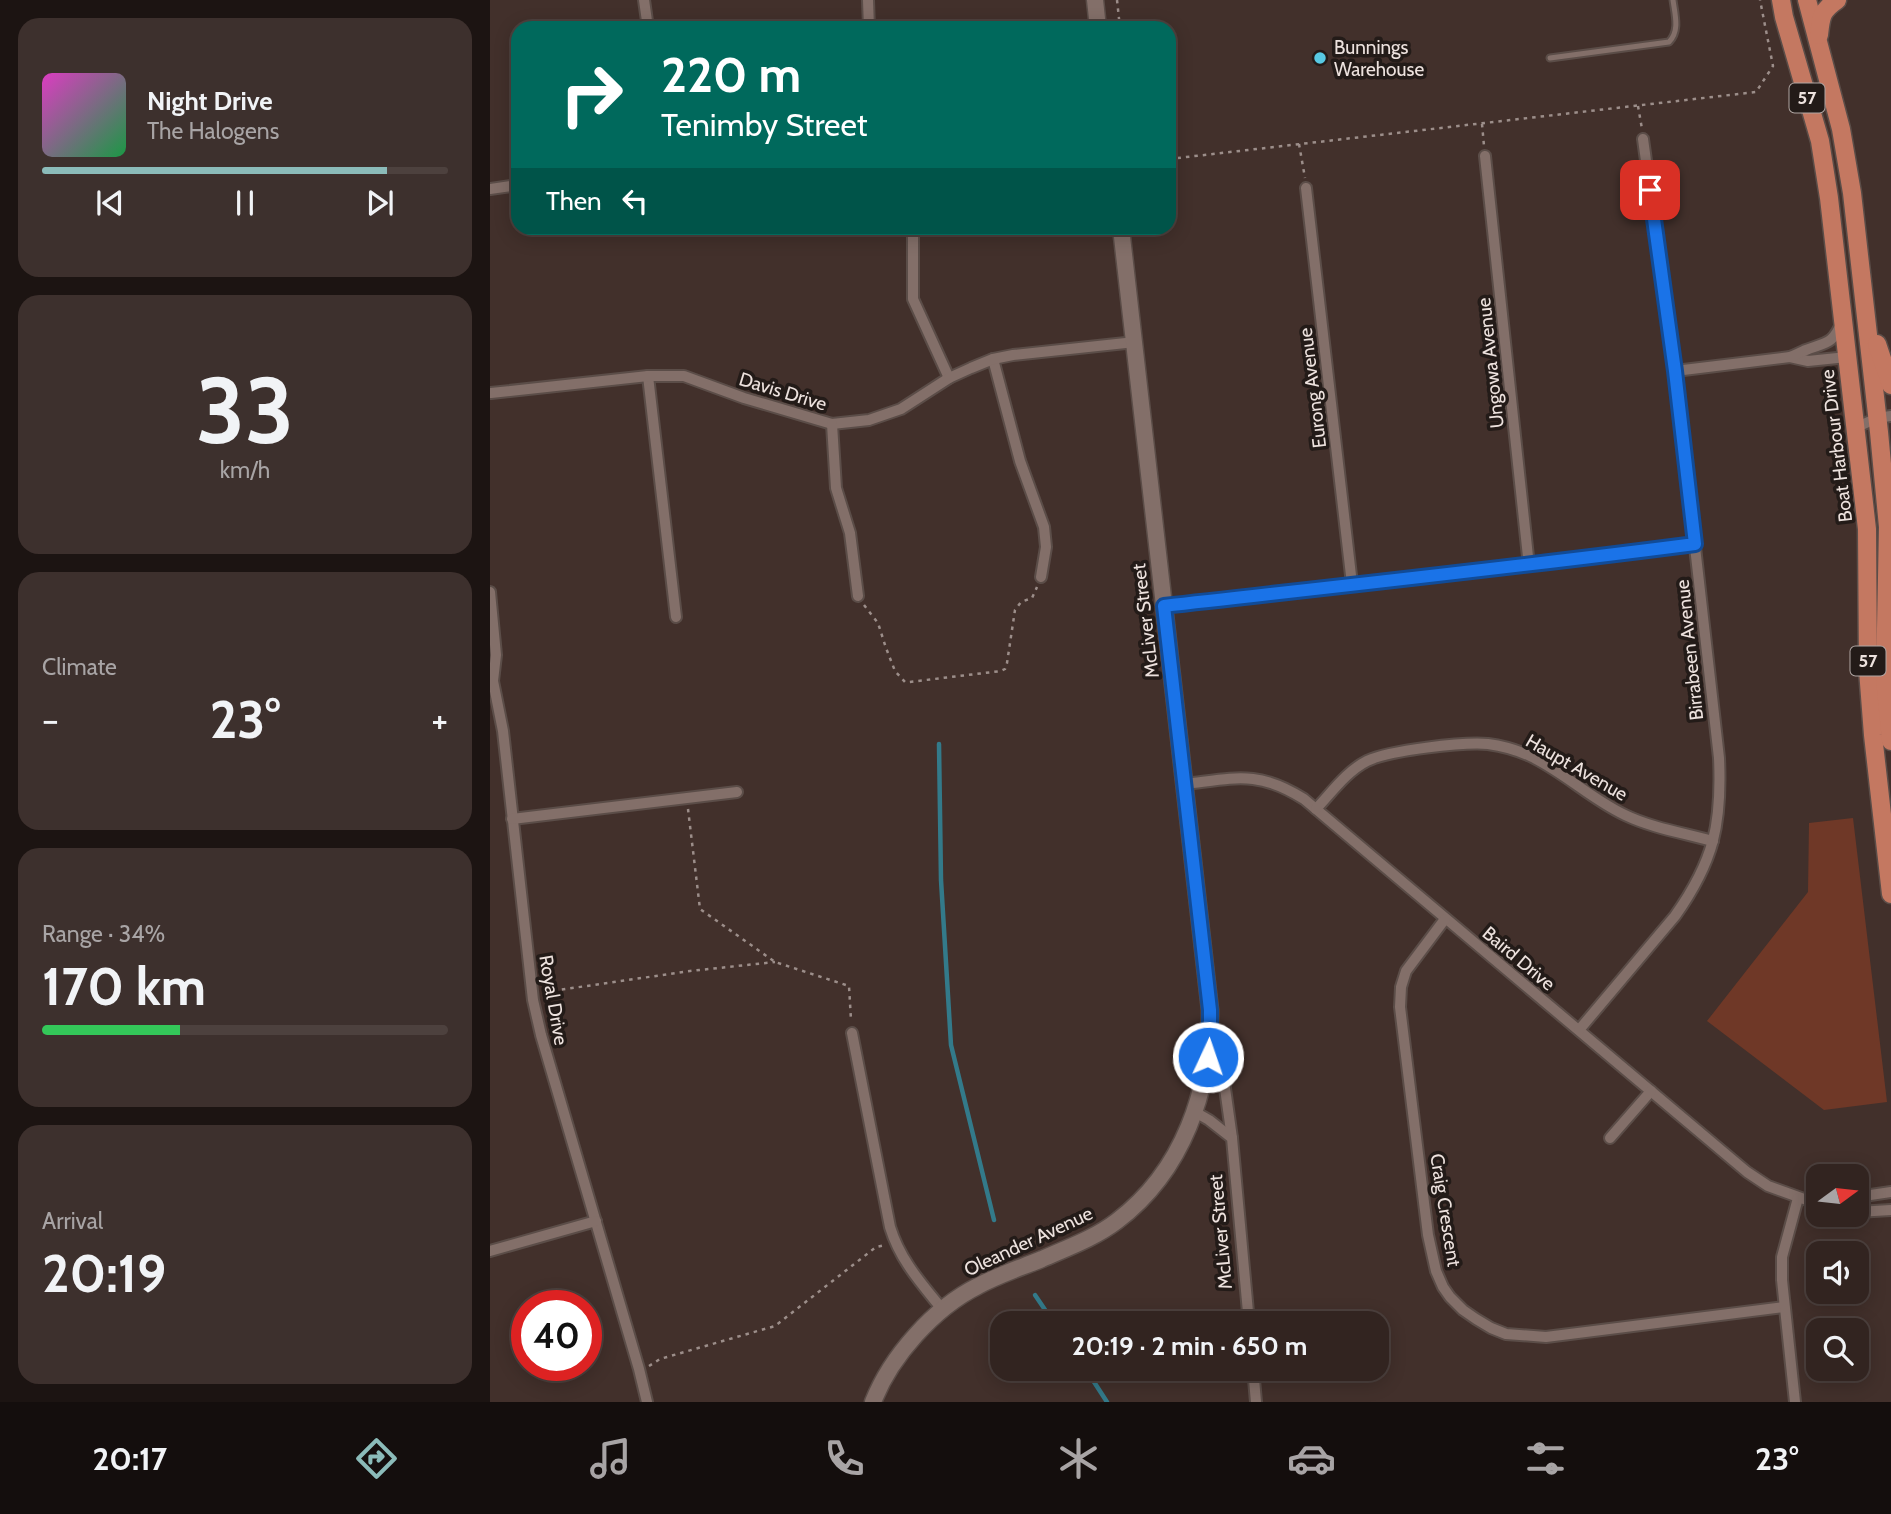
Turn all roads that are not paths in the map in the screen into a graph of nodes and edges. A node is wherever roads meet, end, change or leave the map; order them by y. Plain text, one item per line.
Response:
1 (644, 0) edge
2 (868, 0) edge
3 (1095, 0) edge
4 (1673, 0) edge
5 (1781, 0) edge
6 (1807, 0) edge
7 (1837, 0) edge
8 (647, 21) edge
9 (869, 21) edge
10 (1097, 21) edge
11 (1818, 45) junction
12 (1550, 58) dead end
13 (1643, 139) road end
14 (1485, 156) road end
15 (511, 186) edge
16 (1306, 188) road end
17 (490, 189) edge
18 (913, 235) edge
19 (1122, 235) edge
20 (1857, 242) junction
21 (1865, 308) junction
22 (1843, 321) junction
23 (1135, 342) junction
24 (1790, 357) junction
25 (1847, 357) junction
26 (993, 359) junction
27 (1675, 371) junction
28 (648, 376) junction
29 (948, 378) junction
30 (1891, 385) edge
31 (491, 394) edge
32 (832, 424) junction
33 (1885, 424) edge
34 (1855, 428) junction
35 (1695, 544) junction
36 (1529, 566) junction
37 (1041, 577) road end
38 (1352, 584) junction
39 (490, 592) edge
40 (858, 596) road end
41 (1164, 606) junction
42 (676, 617) dead end
43 (1891, 741) edge
44 (1185, 783) junction
45 (737, 792) dead end
46 (1317, 809) junction
47 (512, 818) junction
48 (1713, 841) junction
49 (1891, 894) edge
50 (1445, 919) junction
51 (1210, 1010) junction
52 (1578, 1030) junction
53 (852, 1033) road end
54 (1651, 1091) junction
55 (1195, 1112) junction
56 (1232, 1138) junction
57 (1610, 1138) dead end
58 (1891, 1192) edge
59 (1869, 1195) edge
60 (1797, 1198) junction
61 (1806, 1201) edge
62 (1891, 1210) edge
63 (1869, 1211) edge
64 (596, 1221) junction
65 (490, 1251) edge
66 (1784, 1307) junction
67 (942, 1309) junction
68 (1248, 1311) edge
69 (1254, 1381) edge
70 (647, 1402) edge
71 (873, 1402) edge
72 (1256, 1402) edge
73 (1796, 1402) edge

1 - 8 street
2 - 9 street
3 - 10 street
4 - 12 lane
5 - 22 main road, Boat Harbour Drive / 57
6 - 11 main road, 57
7 - 11 main road
11 - 20 main road, 57
13 - 27 street, Birrabeen Avenue
14 - 36 street, Ungowa Avenue
15 - 17 street
16 - 38 street, Eurong Avenue
18 - 29 street
19 - 23 street, McLiver Street
20 - 21 main road, 57
20 - 25 main road
21 - 30 main road
21 - 33 main road, 57
22 - 24 street
22 - 25 main road, Boat Harbour Drive / 57
23 - 26 street, Davis Drive
23 - 41 street, McLiver Street
24 - 25 street
24 - 27 street
25 - 34 main road, Boat Harbour Drive / 57
26 - 29 street, Davis Drive
26 - 37 street
27 - 35 street, Birrabeen Avenue
28 - 31 street, Davis Drive
28 - 32 street, Davis Drive
28 - 42 street
29 - 32 street, Davis Drive
32 - 40 street
33 - 34 street
33 - 43 main road, 57
34 - 49 main road, Boat Harbour Drive / 57
35 - 36 street
35 - 48 street, Birrabeen Avenue
36 - 38 street
38 - 41 street
39 - 47 street, Royal Drive
41 - 44 street, McLiver Street
44 - 46 street, Baird Drive
44 - 51 street, McLiver Street
45 - 47 street
46 - 48 street, Haupt Avenue
46 - 50 street, Baird Drive
47 - 64 street, Royal Drive
48 - 52 street, Birrabeen Avenue
50 - 52 street, Baird Drive
50 - 66 street, Craig Crescent
51 - 55 street, McLiver Street
51 - 56 street, McLiver Street
52 - 54 street, Baird Drive
53 - 67 street
54 - 57 street
54 - 60 street, Baird Drive
55 - 56 street
55 - 67 street, Oleander Avenue
56 - 68 street, McLiver Street
58 - 59 street
60 - 61 street, Baird Drive
60 - 66 street
62 - 63 street
64 - 65 street
64 - 70 street, Royal Drive
66 - 73 street
67 - 71 street, Oleander Avenue
69 - 72 street

